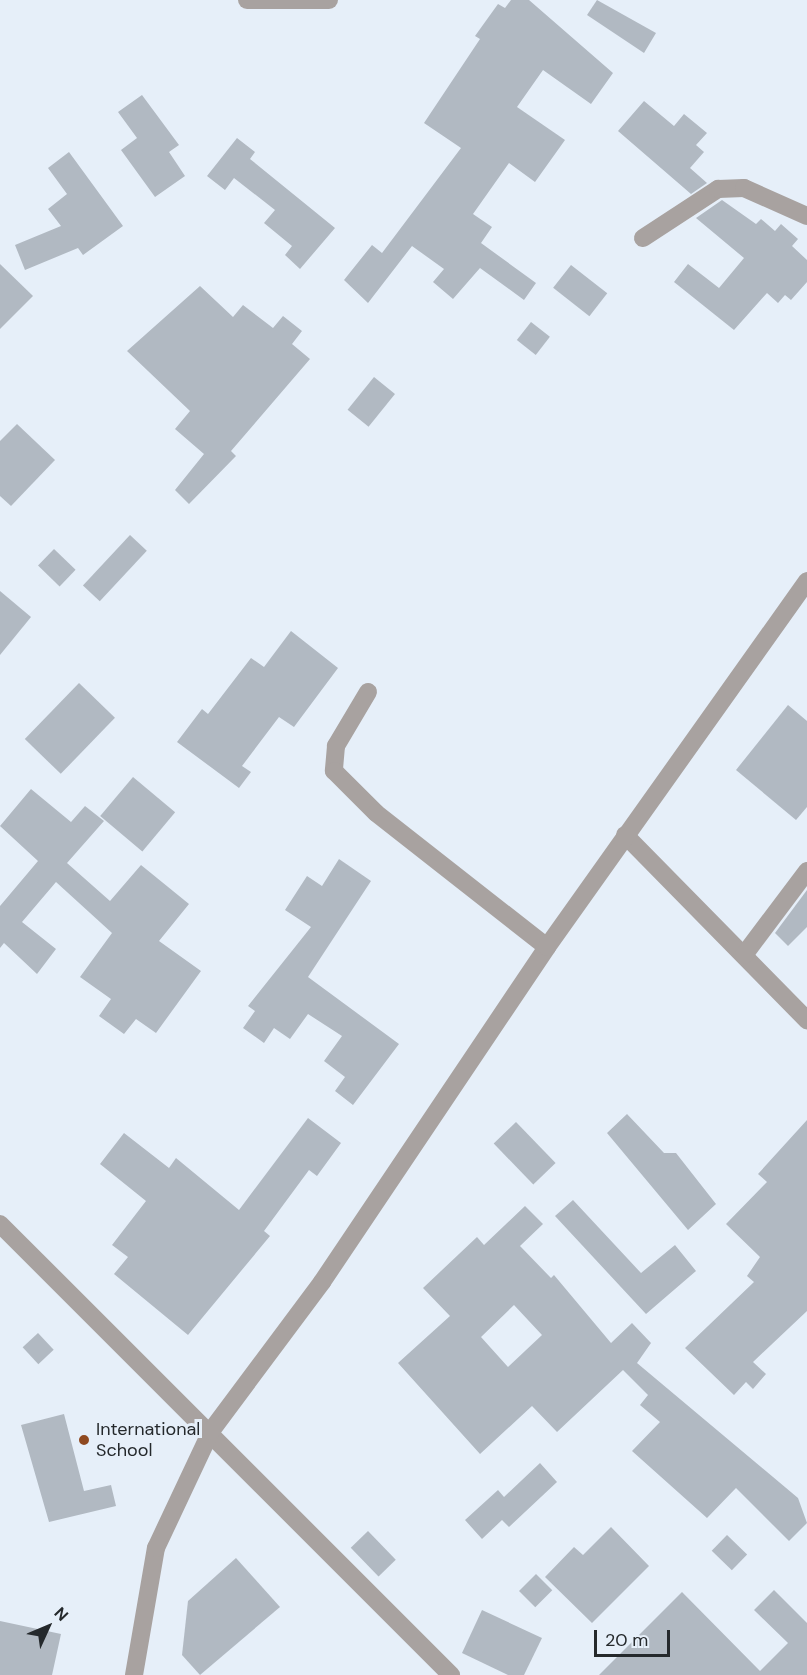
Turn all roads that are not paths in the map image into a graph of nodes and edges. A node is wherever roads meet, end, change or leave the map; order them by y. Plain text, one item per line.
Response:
1 (247, 0) edge
2 (329, 0) edge
3 (807, 216) edge
4 (643, 238) dead end
5 (807, 580) edge
6 (368, 692) dead end
7 (625, 835) junction
8 (807, 871) edge
9 (547, 947) junction
10 (744, 955) junction
11 (807, 1020) edge
12 (0, 1224) edge
13 (211, 1431) junction
14 (134, 1675) edge
15 (451, 1675) edge

1 - 2 street
3 - 4 street
5 - 7 street
6 - 9 street
7 - 9 street
7 - 10 street
8 - 10 street
9 - 13 street
10 - 11 street
12 - 13 street
13 - 14 street
13 - 15 street

